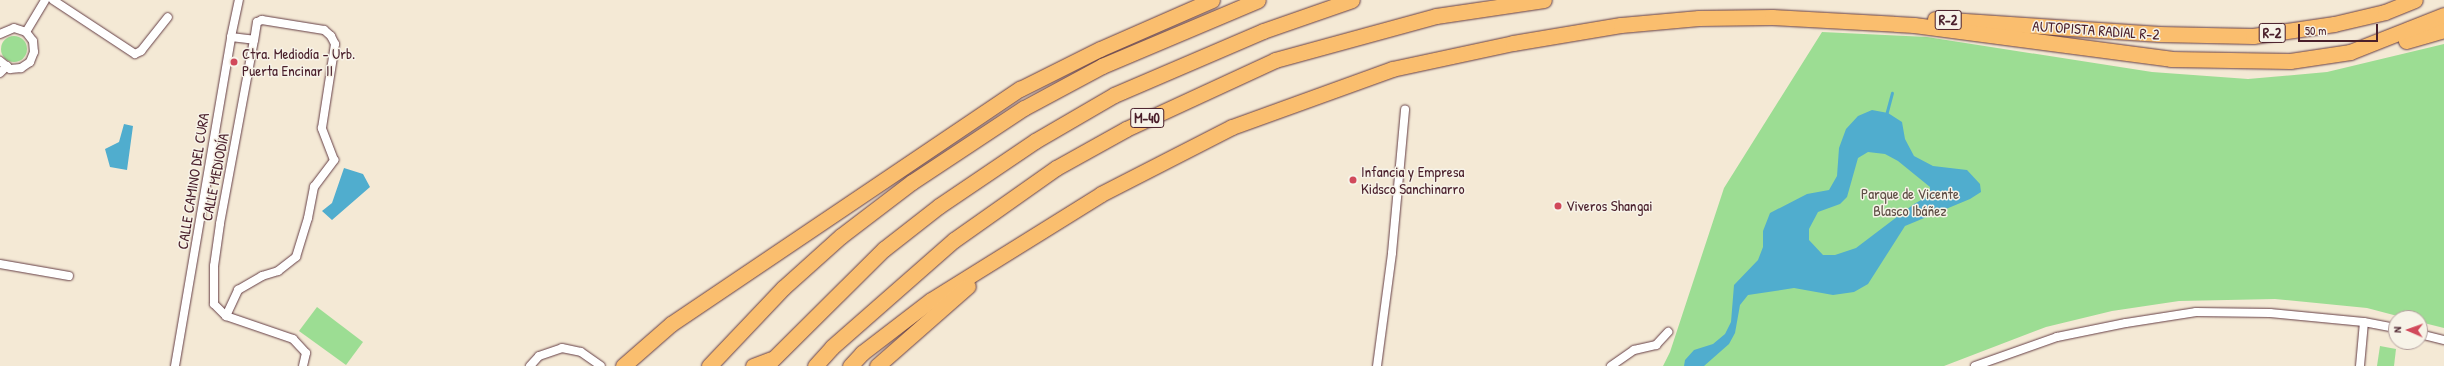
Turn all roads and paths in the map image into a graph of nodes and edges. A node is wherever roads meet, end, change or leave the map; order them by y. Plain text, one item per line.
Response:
1 (45, 0) edge
2 (53, 0) edge
3 (239, 0) edge
4 (1212, 0) edge
5 (1258, 0) edge
6 (1352, 0) edge
7 (1544, 0) edge
8 (2415, 0) edge
9 (2444, 15) edge
10 (168, 16) dead end
11 (1772, 17) junction
12 (2444, 30) edge
13 (26, 32) junction
14 (0, 33) edge
15 (231, 37) junction
16 (254, 40) junction
17 (2350, 52) junction
18 (3, 64) edge
19 (0, 73) edge
20 (1405, 110) dead end
21 (1000, 259) junction
22 (0, 264) edge
23 (69, 276) dead end
24 (226, 316) junction
25 (2364, 322) junction
26 (2388, 326) edge
27 (1668, 332) dead end
28 (2428, 336) edge
29 (2444, 340) edge
30 (769, 363) edge
31 (175, 366) edge
32 (303, 366) edge
33 (530, 366) edge
34 (601, 366) edge
35 (623, 366) edge
36 (708, 366) edge
37 (753, 366) edge
38 (815, 366) edge
39 (850, 366) edge
40 (877, 366) edge
41 (1377, 366) edge
42 (1611, 366) edge
43 (1975, 366) edge
44 (2360, 366) edge

1 - 13 street
2 - 10 street
3 - 15 street, CALLE CAMINO DEL CURA
4 - 35 highway
5 - 36 highway
6 - 30 highway, M-40
7 - 38 highway, M-40
8 - 11 highway, AUTOPISTA RADIAL R-2 / R-2
9 - 17 highway
11 - 17 highway
11 - 21 highway
12 - 17 highway
13 - 14 street
13 - 18 street
15 - 16 street
15 - 31 street, CALLE CAMINO DEL CURA
16 - 24 street, CALLE MEDIODÍA
16 - 24 street, CALLE MEDIODÍA
18 - 19 street
20 - 41 street
21 - 39 highway
21 - 40 highway
22 - 23 street
24 - 32 street
25 - 26 street
25 - 43 street
25 - 44 street
27 - 42 street
28 - 29 street
30 - 37 highway
33 - 34 street

